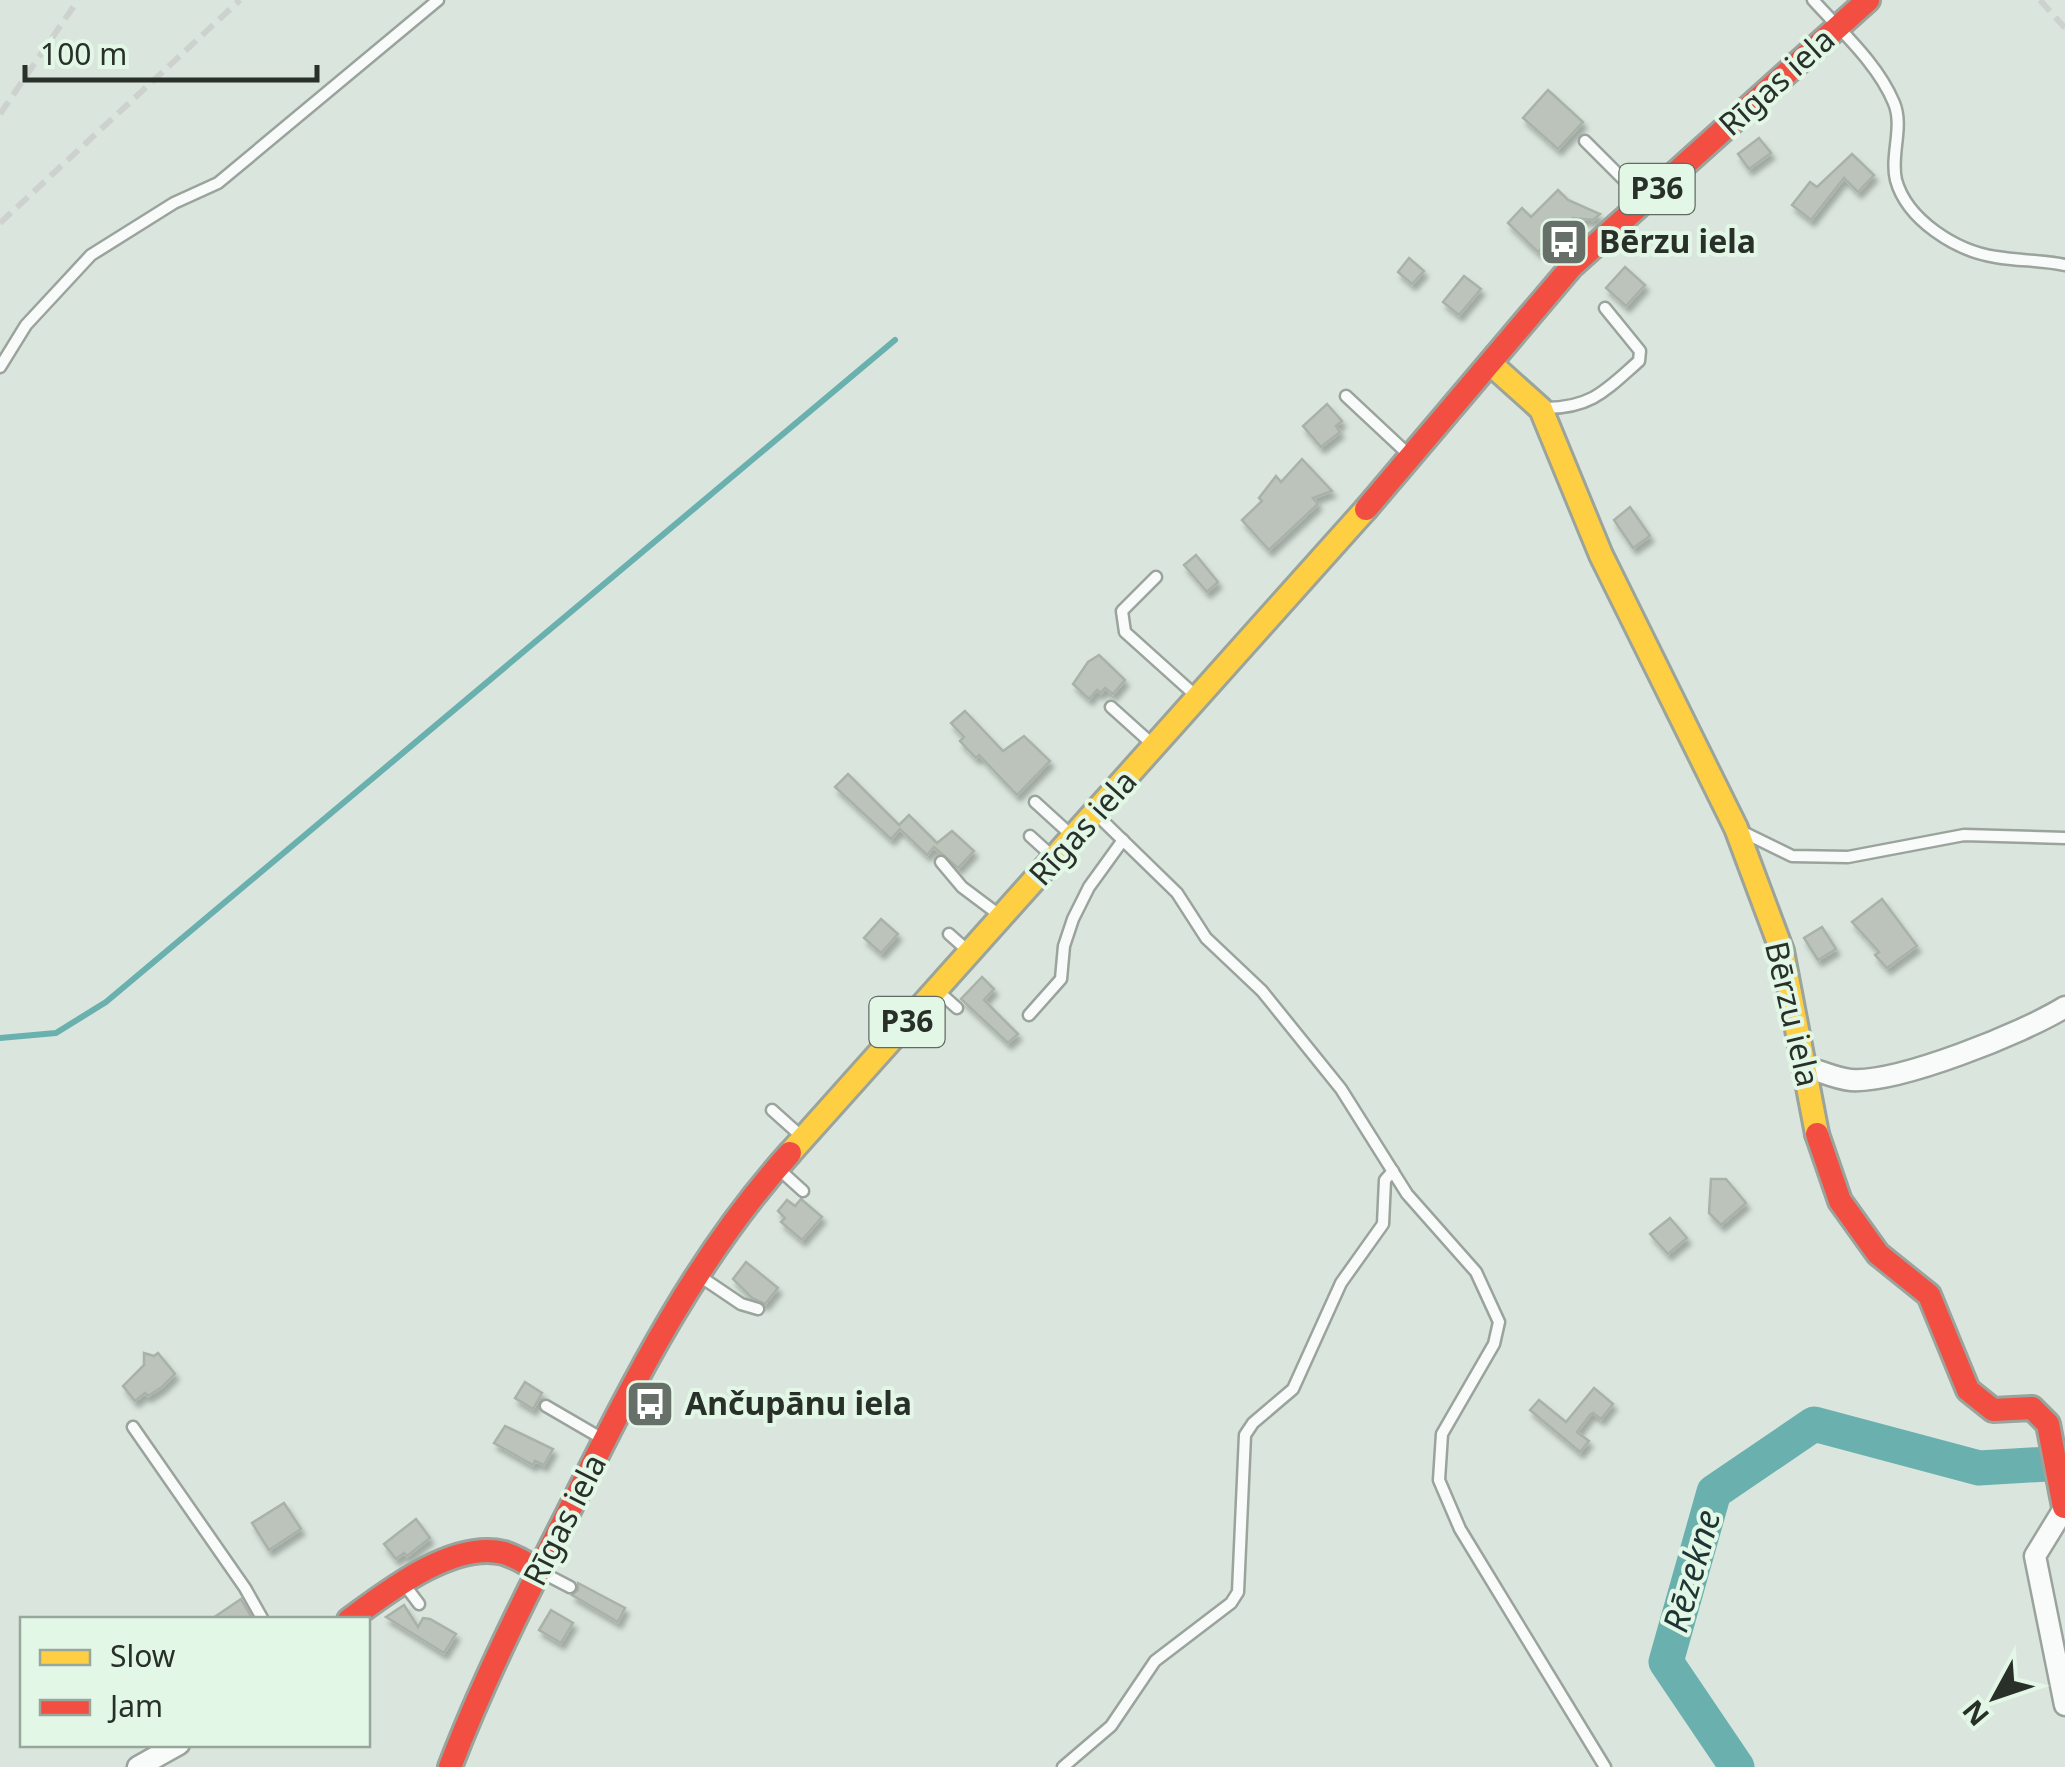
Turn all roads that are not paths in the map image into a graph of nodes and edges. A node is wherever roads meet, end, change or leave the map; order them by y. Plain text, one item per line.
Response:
1 (438, 0) edge
2 (1813, 0) edge
3 (1868, 0) edge
4 (1838, 28) junction
5 (1585, 141) dead end
6 (1644, 200) junction
7 (2065, 265) edge
8 (1604, 308) dead end
9 (1491, 364) junction
10 (0, 367) edge
11 (1346, 396) dead end
12 (1541, 410) junction
13 (1412, 458) junction
14 (1156, 577) dead end
15 (1200, 698) junction
16 (1111, 707) dead end
17 (1156, 747) junction
18 (1036, 802) dead end
19 (1096, 813) junction
20 (1736, 828) junction
21 (1030, 836) dead end
22 (1074, 837) junction
23 (2065, 838) edge
24 (1122, 840) junction
25 (1055, 858) junction
26 (941, 862) dead end
27 (1002, 918) junction
28 (949, 934) dead end
29 (970, 953) junction
30 (937, 990) junction
31 (2065, 1007) edge
32 (956, 1008) dead end
33 (1028, 1014) dead end
34 (1806, 1067) junction
35 (772, 1110) dead end
36 (802, 1137) junction
37 (776, 1167) junction
38 (1392, 1171) junction
39 (803, 1191) dead end
40 (696, 1274) junction
41 (758, 1309) dead end
42 (546, 1406) dead end
43 (133, 1428) dead end
44 (605, 1440) junction
45 (2062, 1501) edge
46 (540, 1571) junction
47 (404, 1583) junction
48 (570, 1587) dead end
49 (419, 1604) dead end
50 (260, 1617) edge
51 (354, 1617) edge
52 (2064, 1701) edge
53 (175, 1747) edge
54 (138, 1767) edge
55 (450, 1767) edge
56 (1063, 1767) edge
57 (1606, 1767) edge

1 - 10 lane
2 - 4 lane
3 - 4 main road, Rīgas iela / P36
4 - 6 main road, Rīgas iela / P36
4 - 7 lane
5 - 6 lane
6 - 9 main road, Rīgas iela / P36
8 - 12 lane
9 - 12 main road, Bērzu iela
9 - 13 main road, Rīgas iela / P36
11 - 13 lane
12 - 20 main road, Bērzu iela
13 - 15 main road, Rīgas iela / P36
14 - 15 lane
15 - 17 main road, Rīgas iela / P36
16 - 17 lane
17 - 19 main road, Rīgas iela / P36
18 - 22 lane
19 - 22 main road, Rīgas iela / P36
19 - 24 lane
20 - 23 lane
20 - 34 main road, Bērzu iela
21 - 25 lane
22 - 25 main road, Rīgas iela / P36
24 - 33 lane
24 - 38 lane
25 - 27 main road, Rīgas iela / P36
26 - 27 lane
27 - 29 main road, Rīgas iela / P36
28 - 29 lane
29 - 30 main road, Rīgas iela / P36
30 - 32 lane
30 - 36 main road, Rīgas iela / P36
31 - 34 street
34 - 45 main road, Bērzu iela
35 - 36 lane
36 - 37 main road, Rīgas iela / P36
37 - 39 lane
37 - 40 main road, Rīgas iela / P36
38 - 56 lane
38 - 57 lane
40 - 41 lane
40 - 44 main road, Rīgas iela / P36
42 - 44 lane
43 - 50 lane
44 - 46 main road, Rīgas iela / P36
45 - 52 street
46 - 47 main road
46 - 48 lane
46 - 55 main road, Rīgas iela / P36
47 - 49 lane
47 - 51 main road
53 - 54 street

